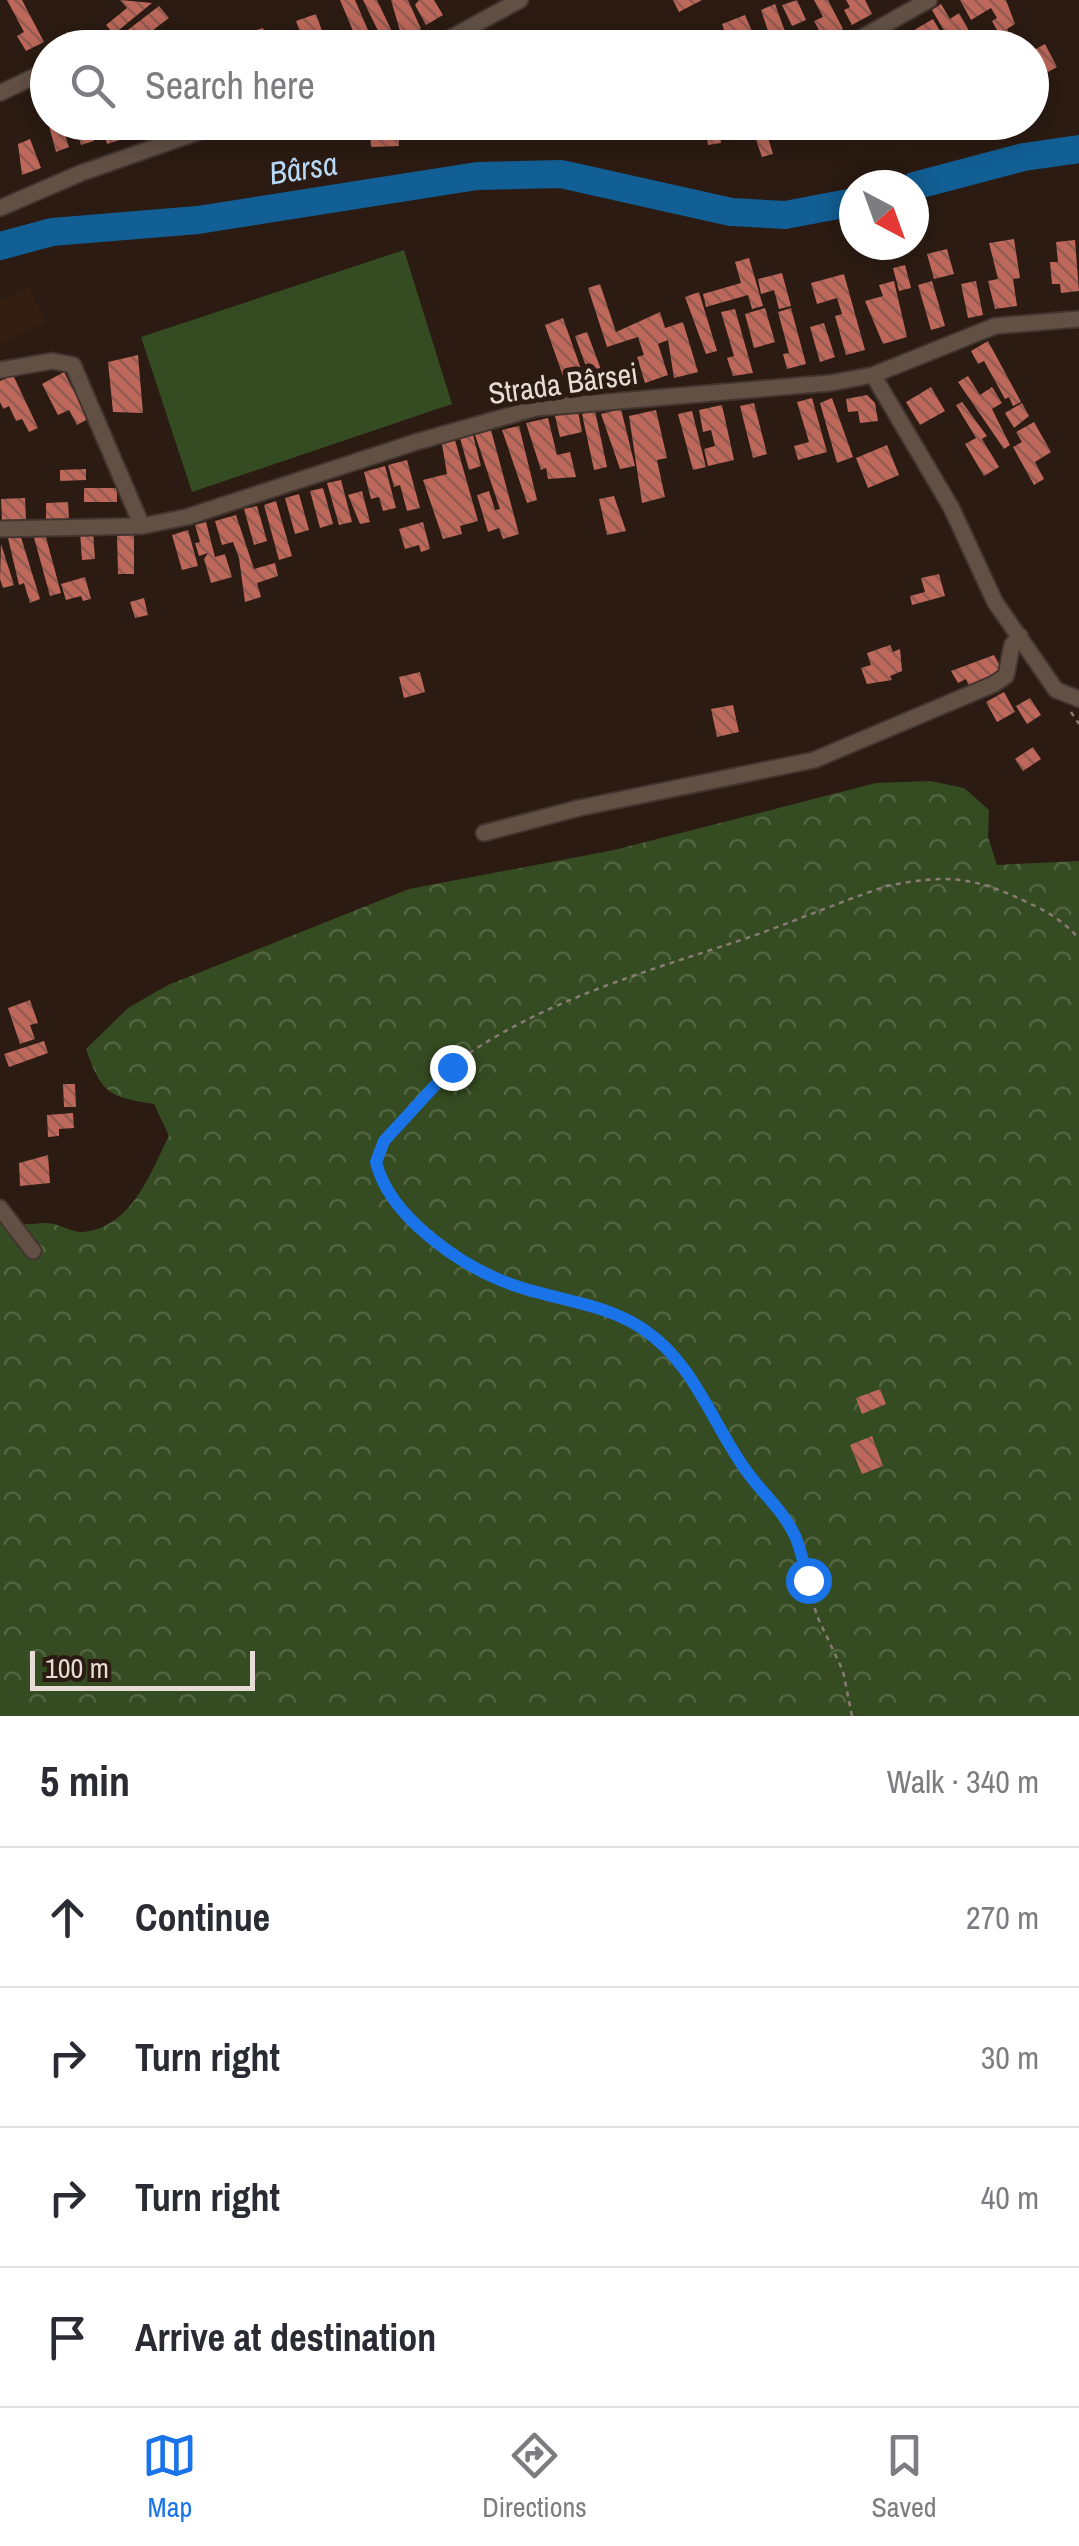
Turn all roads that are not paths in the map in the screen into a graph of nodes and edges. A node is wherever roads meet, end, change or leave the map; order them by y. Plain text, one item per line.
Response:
1 (520, 0) edge
2 (930, 0) edge
3 (469, 30) edge
4 (876, 30) edge
5 (30, 79) edge
6 (0, 93) edge
7 (175, 140) edge
8 (0, 208) edge
9 (1079, 319) edge
10 (0, 370) edge
11 (872, 375) junction
12 (142, 526) junction
13 (0, 529) edge
14 (1020, 636) junction
15 (1079, 699) edge
16 (484, 833) dead end
17 (0, 1208) edge
18 (33, 1251) dead end

1 - 3 street
2 - 4 street
5 - 6 street
7 - 8 street
9 - 11 street, Strada Bârsei
10 - 12 street
11 - 12 street, Strada Bârsei
11 - 14 street
12 - 13 street, Strada Bârsei
14 - 15 street
14 - 16 street
17 - 18 street

